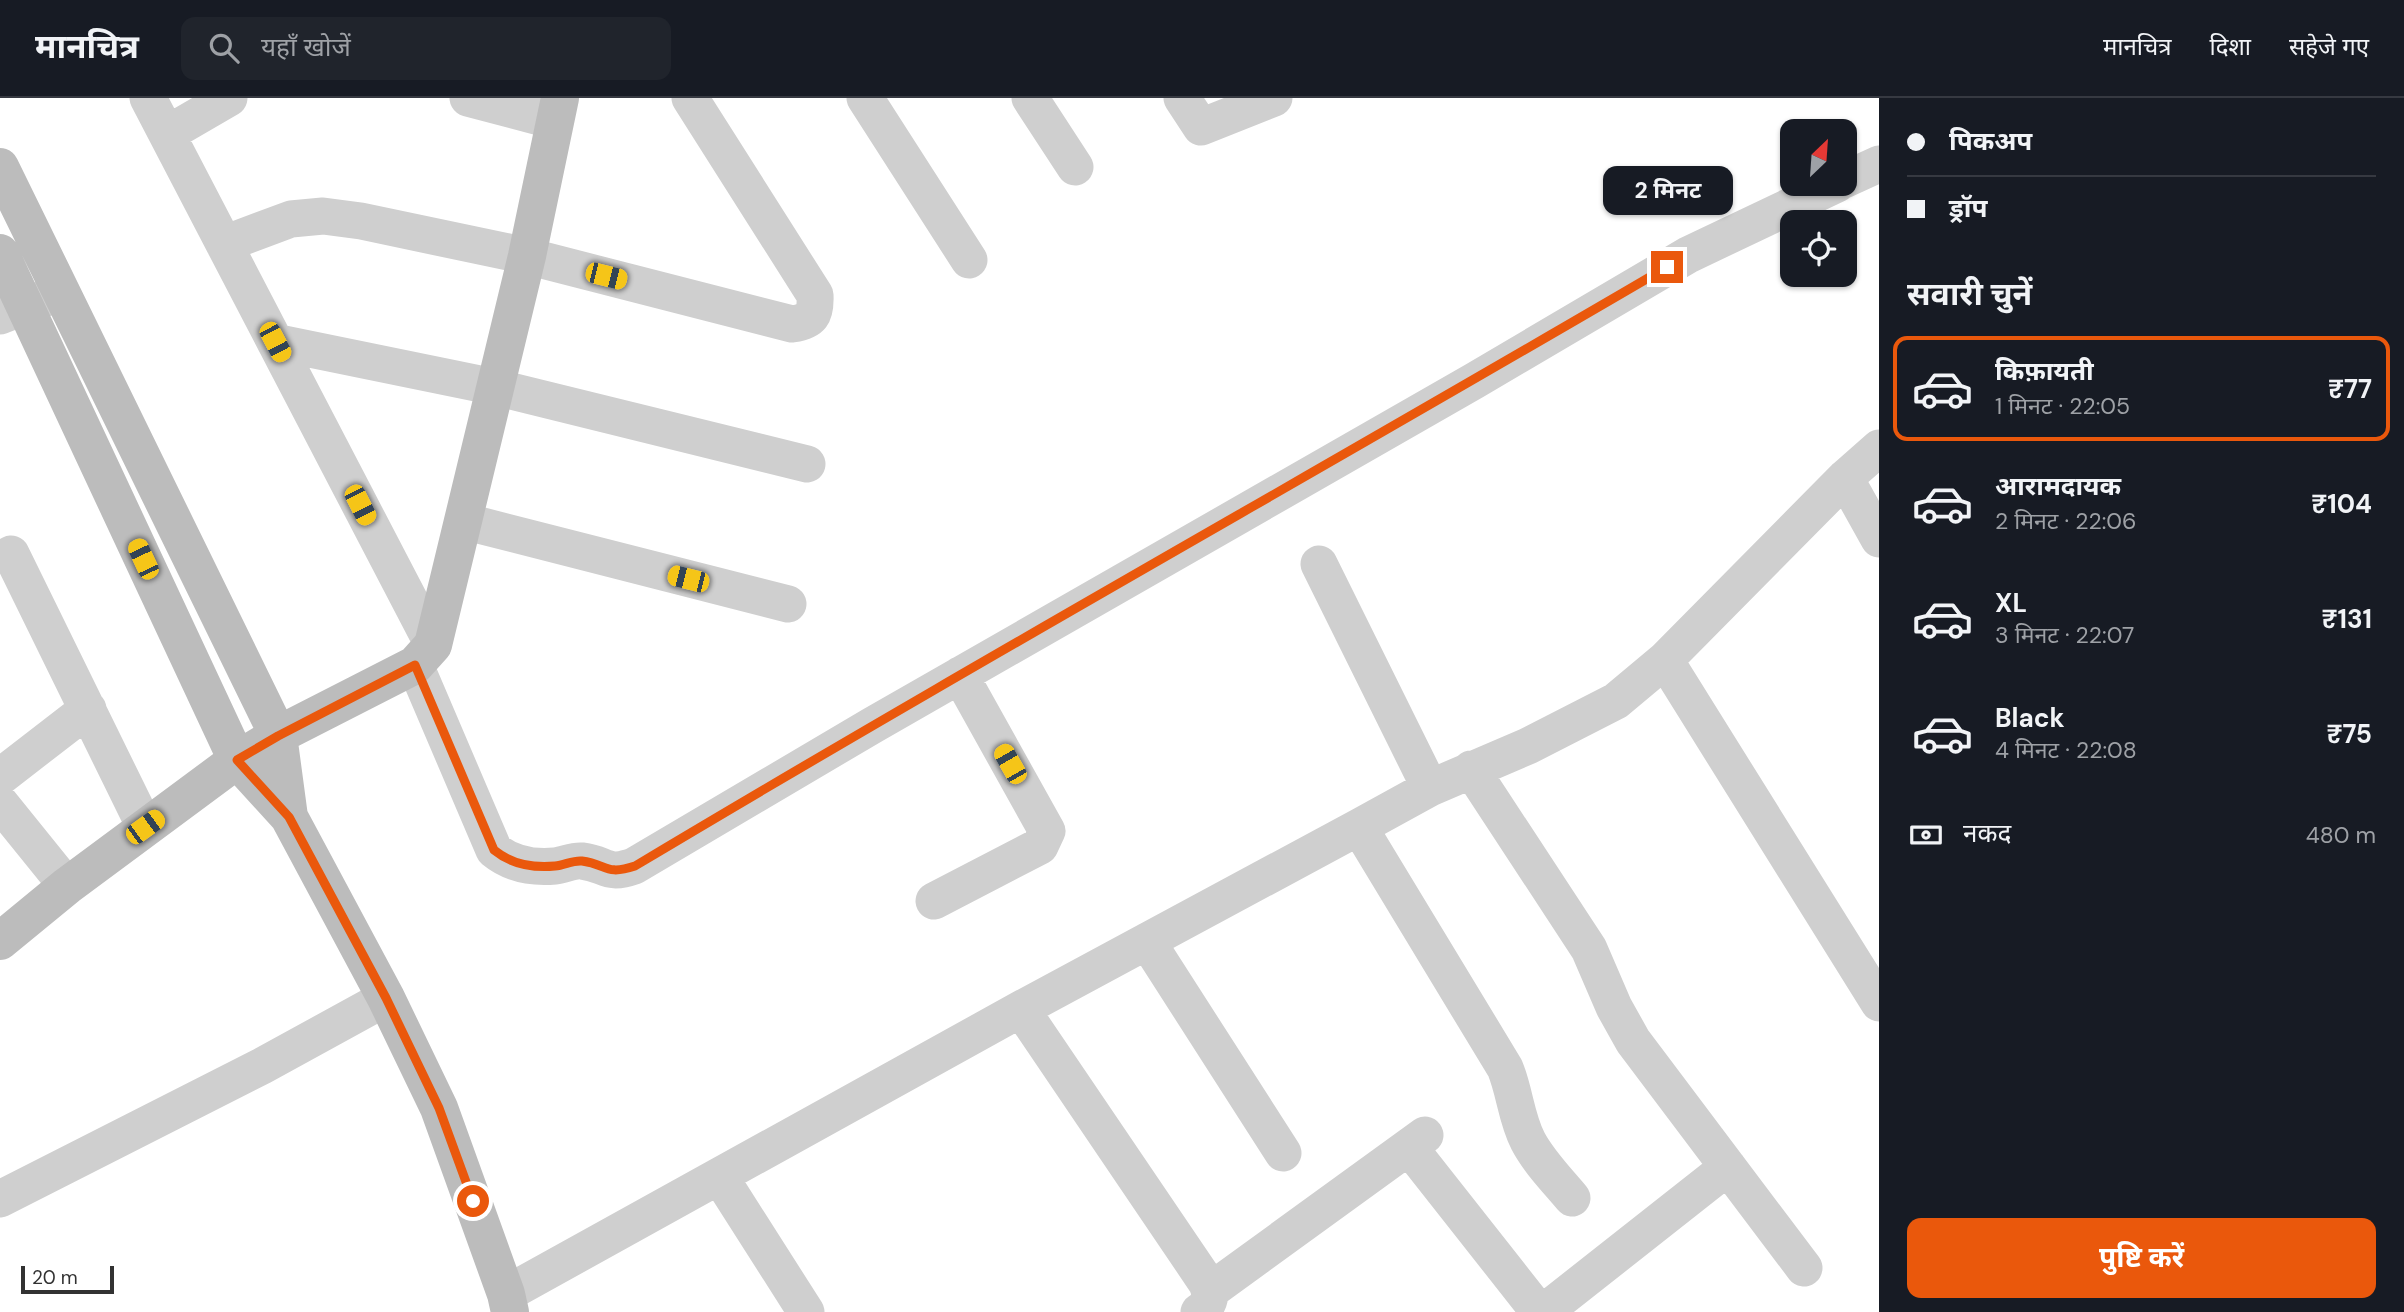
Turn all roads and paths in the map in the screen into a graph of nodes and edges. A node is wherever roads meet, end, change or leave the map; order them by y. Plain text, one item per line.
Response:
1 (148, 98) edge
2 (229, 98) edge
3 (468, 98) edge
4 (690, 98) edge
5 (865, 98) edge
6 (1030, 98) edge
7 (1182, 98) edge
8 (1274, 98) edge
9 (558, 110) edge
10 (167, 134) junction
11 (1879, 164) edge
12 (0, 167) edge
13 (1075, 167) dead end
14 (1857, 174) edge
15 (1812, 196) edge
16 (224, 244) junction
17 (0, 253) edge
18 (527, 256) junction
19 (969, 260) dead end
20 (61, 292) junction
21 (13, 312) edge
22 (275, 342) junction
23 (495, 387) junction
24 (1879, 448) edge
25 (807, 464) dead end
26 (1845, 478) junction
27 (463, 521) junction
28 (1879, 539) edge
29 (10, 554) dead end
30 (1318, 564) dead end
31 (788, 604) dead end
32 (424, 655) junction
33 (1665, 660) junction
34 (960, 675) junction
35 (88, 709) junction
36 (278, 736) junction
37 (237, 760) junction
38 (1471, 769) junction
39 (0, 777) edge
40 (1430, 788) junction
41 (0, 803) edge
42 (289, 817) junction
43 (145, 827) junction
44 (1359, 827) junction
45 (67, 886) junction
46 (934, 901) dead end
47 (0, 941) edge
48 (1147, 941) junction
49 (386, 998) junction
50 (1879, 1003) edge
51 (1021, 1009) junction
52 (1283, 1153) dead end
53 (1728, 1167) junction
54 (720, 1177) junction
55 (1572, 1198) dead end
56 (0, 1199) edge
57 (1804, 1268) dead end
58 (1205, 1301) edge
59 (508, 1303) edge
60 (806, 1312) edge
61 (1542, 1312) edge

1 - 10 street
2 - 10 street
3 - 9 street
4 - 18 street
5 - 19 street
6 - 13 street
7 - 8 street
9 - 18 street
10 - 16 street
11 - 14 street
12 - 20 street
15 - 34 street
16 - 18 street
16 - 22 street
17 - 21 street
18 - 23 street
20 - 21 street
20 - 36 street
21 - 37 street
22 - 23 street
22 - 32 street
23 - 25 street
23 - 27 street
24 - 26 street
26 - 28 street
26 - 33 street
27 - 31 street
27 - 32 street
29 - 35 street
30 - 40 street
32 - 34 street
32 - 36 street
33 - 38 street
33 - 50 street
34 - 46 street
35 - 39 street
35 - 43 street
36 - 37 street
36 - 42 street
37 - 42 street
37 - 43 street
38 - 40 street
38 - 53 street
40 - 44 street
41 - 45 street
42 - 49 street
43 - 45 street
44 - 48 street
44 - 55 street
45 - 47 street
48 - 51 street
48 - 52 street
49 - 56 street
49 - 59 street
51 - 54 street
51 - 58 street
53 - 57 street
53 - 61 street
54 - 59 street
54 - 60 street
58 - 61 street

